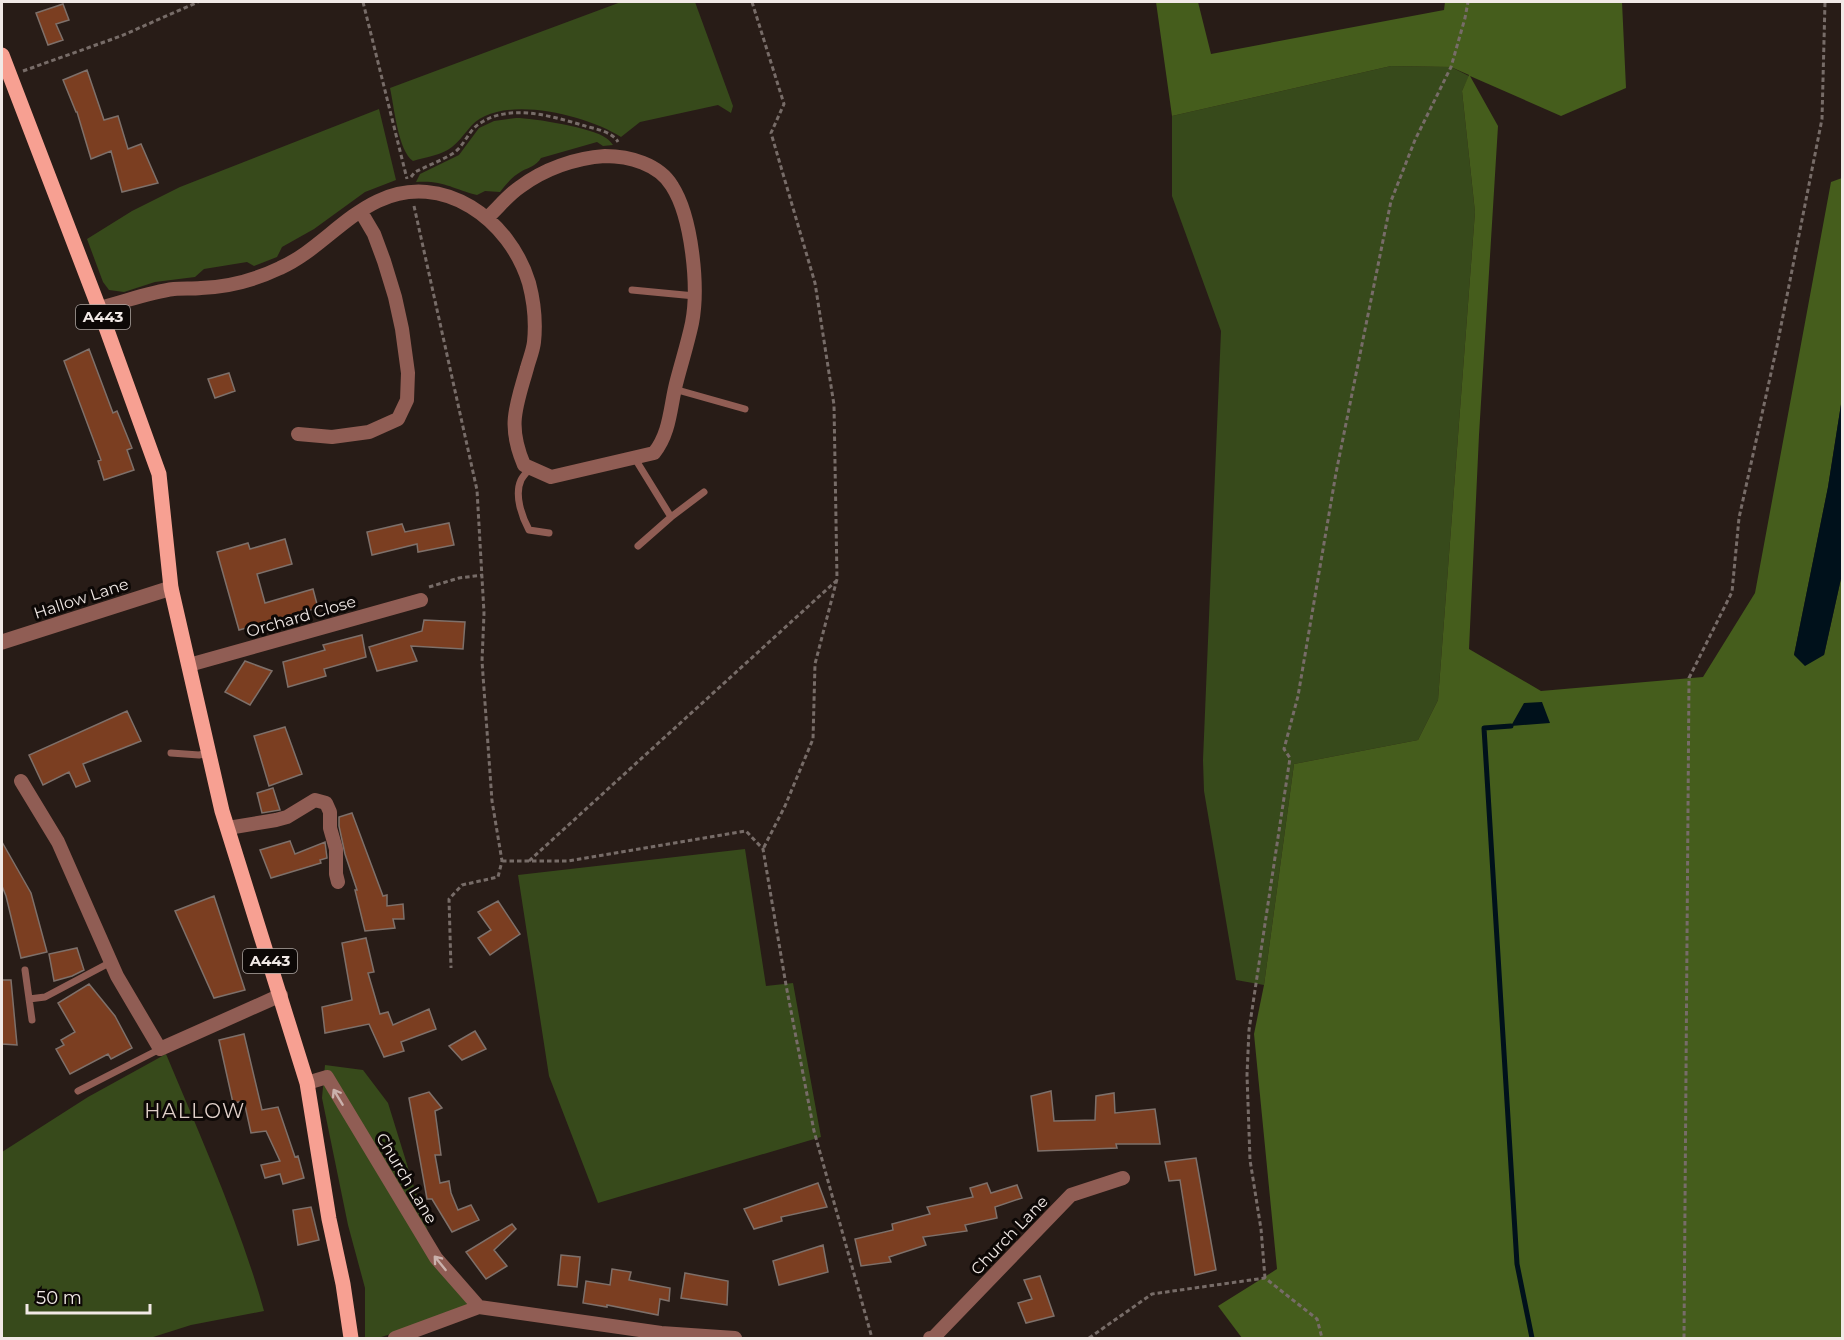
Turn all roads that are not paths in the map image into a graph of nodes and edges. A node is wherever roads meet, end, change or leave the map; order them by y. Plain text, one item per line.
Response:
1 (2, 56) edge
2 (361, 212) junction
3 (488, 218) junction
4 (632, 290) dead end
5 (694, 296) junction
6 (99, 308) junction
7 (674, 389) junction
8 (745, 409) dead end
9 (298, 434) dead end
10 (634, 457) junction
11 (530, 468) junction
12 (704, 492) dead end
13 (671, 517) junction
14 (549, 533) dead end
15 (638, 546) dead end
16 (171, 588) junction
17 (421, 600) road end
18 (2, 642) edge
19 (189, 665) junction
20 (171, 753) dead end
21 (209, 753) junction
22 (21, 781) dead end
23 (228, 828) junction
24 (338, 882) dead end
25 (111, 962) junction
26 (25, 970) dead end
27 (281, 995) junction
28 (29, 999) junction
29 (32, 1020) dead end
30 (160, 1049) junction
31 (307, 1083) junction
32 (78, 1091) dead end
33 (1123, 1178) dead end
34 (479, 1307) junction
35 (351, 1338) edge
36 (395, 1338) edge
37 (735, 1338) edge
38 (932, 1338) edge

1 - 6 main road, A443
2 - 3 street
2 - 6 street
2 - 9 street
3 - 5 street
3 - 11 street
4 - 5 lane
5 - 7 street
6 - 16 main road, A443
7 - 8 lane
7 - 10 street
10 - 11 street
10 - 13 lane
11 - 14 lane
12 - 13 lane
13 - 15 lane
16 - 18 street, Hallow Lane
16 - 19 main road, A443
17 - 19 street, Orchard Close
19 - 21 main road, A443
20 - 21 lane
21 - 23 main road, A443
22 - 25 street
23 - 24 street
23 - 27 main road, A443
25 - 28 lane
25 - 30 street
26 - 28 lane
27 - 30 street
27 - 31 main road, A443
28 - 29 lane
30 - 32 lane
34 -> 31 street, Church Lane
31 - 35 main road, A443
33 - 38 street, Church Lane
34 - 36 street
34 - 37 street

